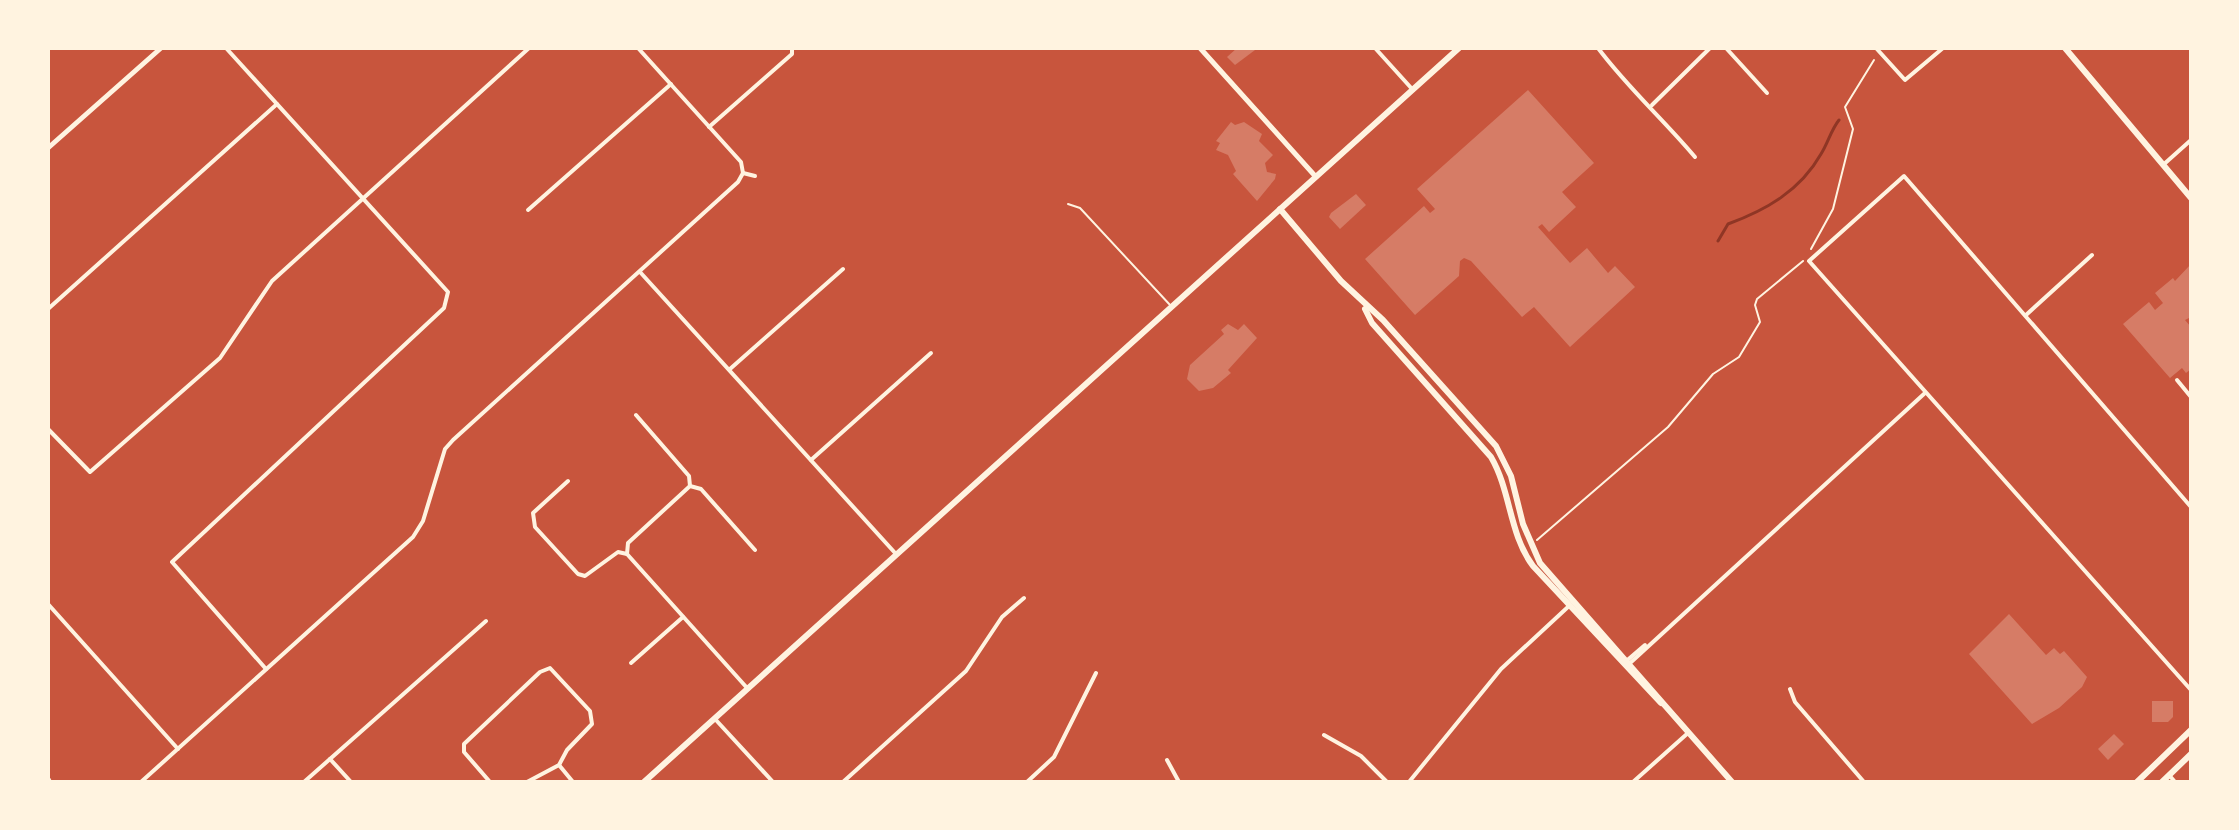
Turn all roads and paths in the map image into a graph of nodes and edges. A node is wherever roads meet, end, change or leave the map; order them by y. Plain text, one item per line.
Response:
1 (161, 48) edge
2 (226, 48) edge
3 (529, 48) edge
4 (638, 48) edge
5 (792, 48) edge
6 (1200, 48) edge
7 (1375, 48) edge
8 (1459, 48) edge
9 (1598, 48) edge
10 (1710, 48) edge
11 (1726, 48) edge
12 (1876, 48) edge
13 (1943, 48) edge
14 (2065, 48) edge
15 (1874, 60) dead end
16 (671, 84) junction
17 (1413, 90) junction
18 (1767, 93) dead end
19 (277, 104) junction
20 (1651, 106) junction
21 (709, 127) junction
22 (2191, 140) edge
23 (48, 148) edge
24 (1695, 157) dead end
25 (2163, 165) junction
26 (743, 173) junction
27 (755, 176) dead end
28 (1316, 177) junction
29 (363, 197) junction
30 (2191, 198) edge
31 (1068, 204) dead end
32 (1280, 209) junction
33 (528, 210) dead end
34 (1810, 253) dead end
35 (2092, 255) dead end
36 (1807, 259) junction
37 (843, 269) dead end
38 (640, 272) junction
39 (1364, 306) junction
40 (1172, 307) junction
41 (48, 309) edge
42 (2026, 316) junction
43 (1398, 337) junction
44 (1391, 343) junction
45 (931, 353) dead end
46 (1423, 364) junction
47 (730, 369) junction
48 (1416, 371) junction
49 (2177, 380) dead end
50 (1925, 393) junction
51 (1437, 394) junction
52 (1451, 397) junction
53 (2191, 397) edge
54 (636, 415) dead end
55 (48, 429) edge
56 (811, 460) junction
57 (568, 481) dead end
58 (690, 486) junction
59 (2191, 507) edge
60 (1536, 541) dead end
61 (755, 550) dead end
62 (1533, 551) junction
63 (627, 554) junction
64 (897, 555) junction
65 (1526, 556) junction
66 (1537, 565) junction
67 (1024, 598) dead end
68 (48, 604) edge
69 (1572, 604) junction
70 (684, 616) junction
71 (486, 621) dead end
72 (631, 663) dead end
73 (1629, 667) junction
74 (266, 669) junction
75 (1096, 673) dead end
76 (748, 689) junction
77 (1790, 689) dead end
78 (2191, 690) edge
79 (715, 718) junction
80 (2191, 730) edge
81 (1688, 733) junction
82 (1324, 735) dead end
83 (178, 749) junction
84 (2191, 754) edge
85 (330, 759) junction
86 (1167, 760) dead end
87 (559, 765) junction
88 (2169, 775) junction
89 (141, 782) edge
90 (304, 782) edge
91 (351, 782) edge
92 (490, 782) edge
93 (527, 782) edge
94 (573, 782) edge
95 (644, 782) edge
96 (773, 782) edge
97 (843, 782) edge
98 (1027, 782) edge
99 (1179, 782) edge
100 (1387, 782) edge
101 (1409, 782) edge
102 (1633, 782) edge
103 (1732, 782) edge
104 (1864, 782) edge
105 (2137, 782) edge
106 (2162, 782) edge
107 (2175, 782) edge

1 - 23 street
2 - 19 street
3 - 29 street
4 - 16 street
5 - 21 street
6 - 28 street
7 - 17 street
8 - 17 main road
9 - 20 street
10 - 20 street
11 - 18 street
12 - 13 street
14 - 25 main road
15 - 34 path
16 - 21 street
16 - 33 street
17 - 28 main road
19 - 29 street
19 - 41 street
20 - 24 street
21 - 26 street
22 - 25 street
25 - 30 main road
26 - 27 street
26 - 38 street
28 - 32 main road
29 - 55 street
29 - 74 street
31 - 40 lane
32 - 39 main road
32 - 40 main road
35 - 42 street
36 - 42 street
36 - 50 street
36 - 60 path
37 - 47 street
38 - 47 street
38 - 74 street
39 - 43 main road
39 - 44 main road
40 - 64 main road
42 - 59 street
43 - 44 main road
43 - 46 main road
44 - 48 main road
45 - 56 street
46 - 48 main road
46 - 52 main road
47 - 56 street
48 - 51 main road
49 - 53 street
50 - 73 street
50 - 78 street
51 - 52 main road
51 - 65 main road
52 - 62 main road
54 - 58 street
56 - 64 street
57 - 63 street
58 - 61 street
58 - 63 street
62 - 65 main road
62 - 66 main road
63 - 70 street
64 - 76 main road
65 - 66 main road
66 - 69 main road
67 - 97 street
68 - 83 street
69 - 73 main road
69 - 101 street
70 - 72 street
70 - 76 street
71 - 85 street
73 - 81 main road
74 - 83 street
75 - 98 street
76 - 79 main road
77 - 104 street
79 - 95 main road
79 - 96 street
80 - 105 main road
81 - 102 street
81 - 103 main road
82 - 100 street
83 - 89 street
84 - 88 main road
85 - 90 street
85 - 91 street
86 - 99 street
87 - 92 street
87 - 93 street
87 - 94 street
88 - 106 main road
88 - 107 street

